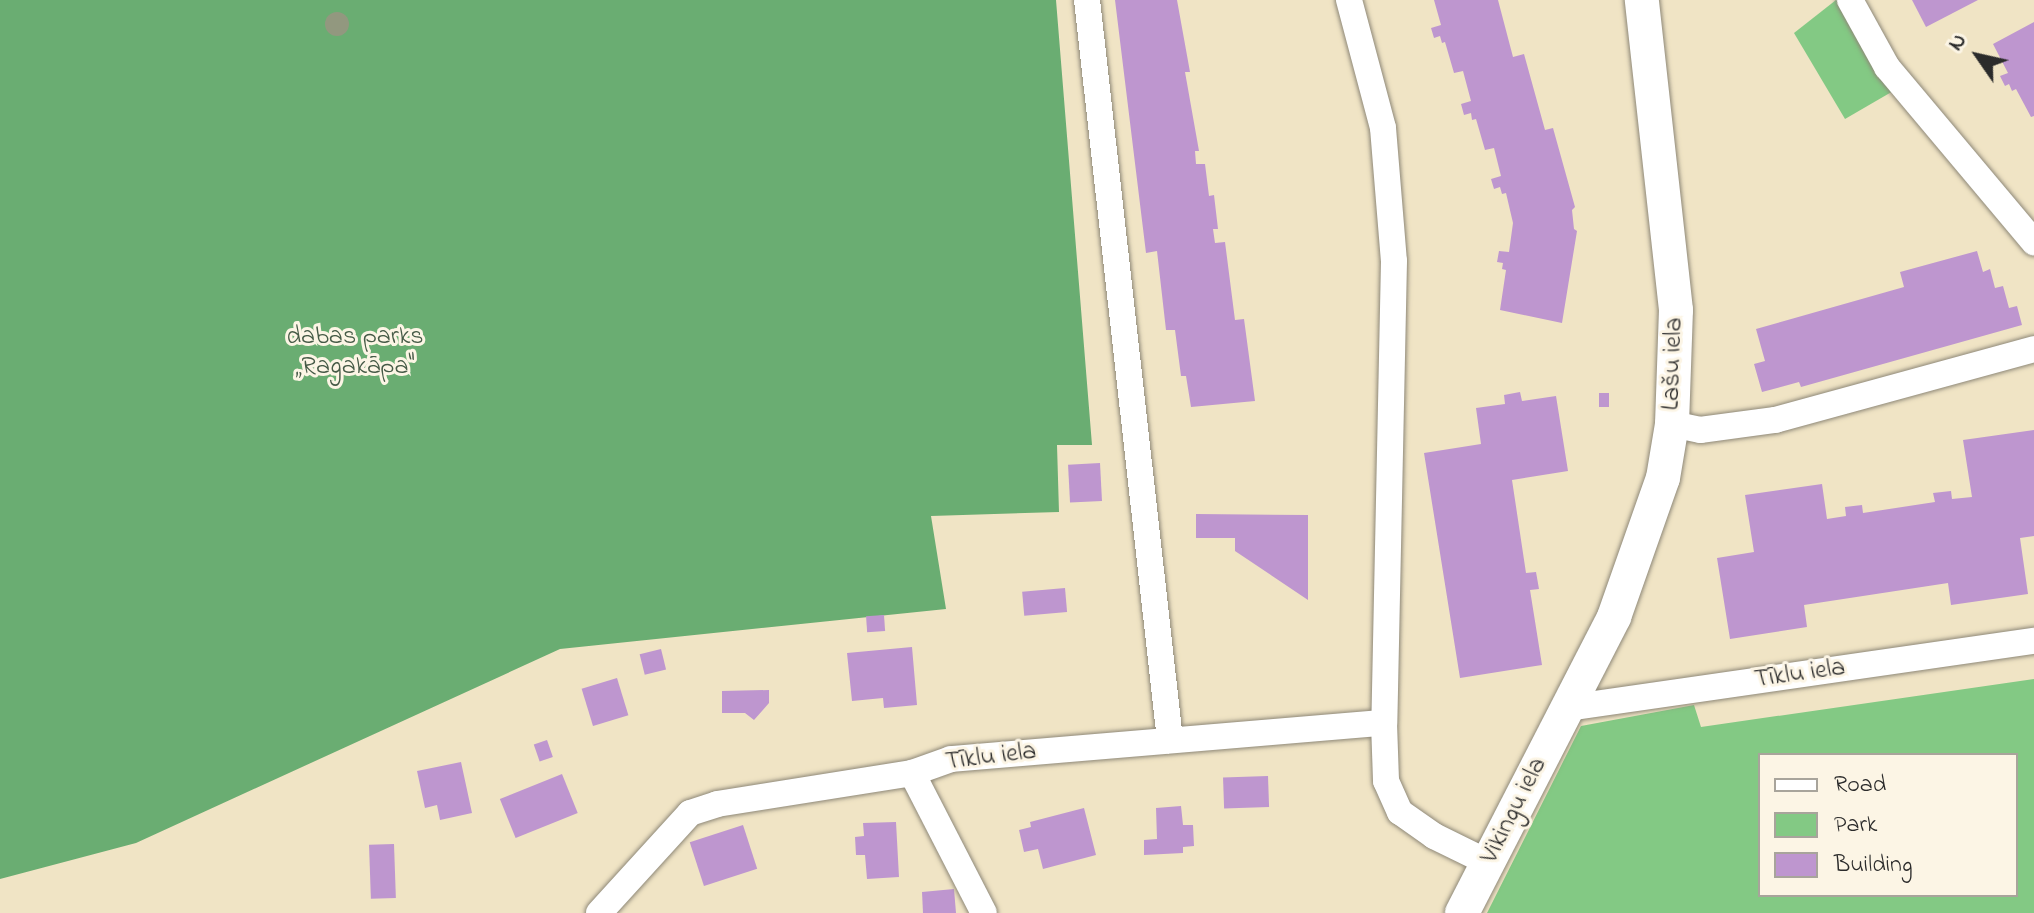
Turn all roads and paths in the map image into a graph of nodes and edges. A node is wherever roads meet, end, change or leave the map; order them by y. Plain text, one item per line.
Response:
1 (1087, 0) edge
2 (1349, 0) edge
3 (1642, 0) edge
4 (1850, 0) edge
5 (2034, 242) edge
6 (2034, 349) edge
7 (1672, 424) junction
8 (2034, 641) edge
9 (1567, 708) junction
10 (1384, 723) junction
11 (1170, 740) junction
12 (912, 773) junction
13 (1489, 863) junction
14 (599, 913) edge
15 (984, 913) edge
16 (1462, 913) edge

1 - 11 street
2 - 10 street
3 - 7 street, Lašu iela
4 - 5 street
6 - 7 street
7 - 9 street, Lašu iela
8 - 9 street, Tīklu iela
9 - 13 street, Vikingu iela
10 - 11 street, Tīklu iela
10 - 13 street
11 - 12 street, Tīklu iela
12 - 14 street, Tīklu iela
12 - 15 street
13 - 16 street, Vikingu iela

